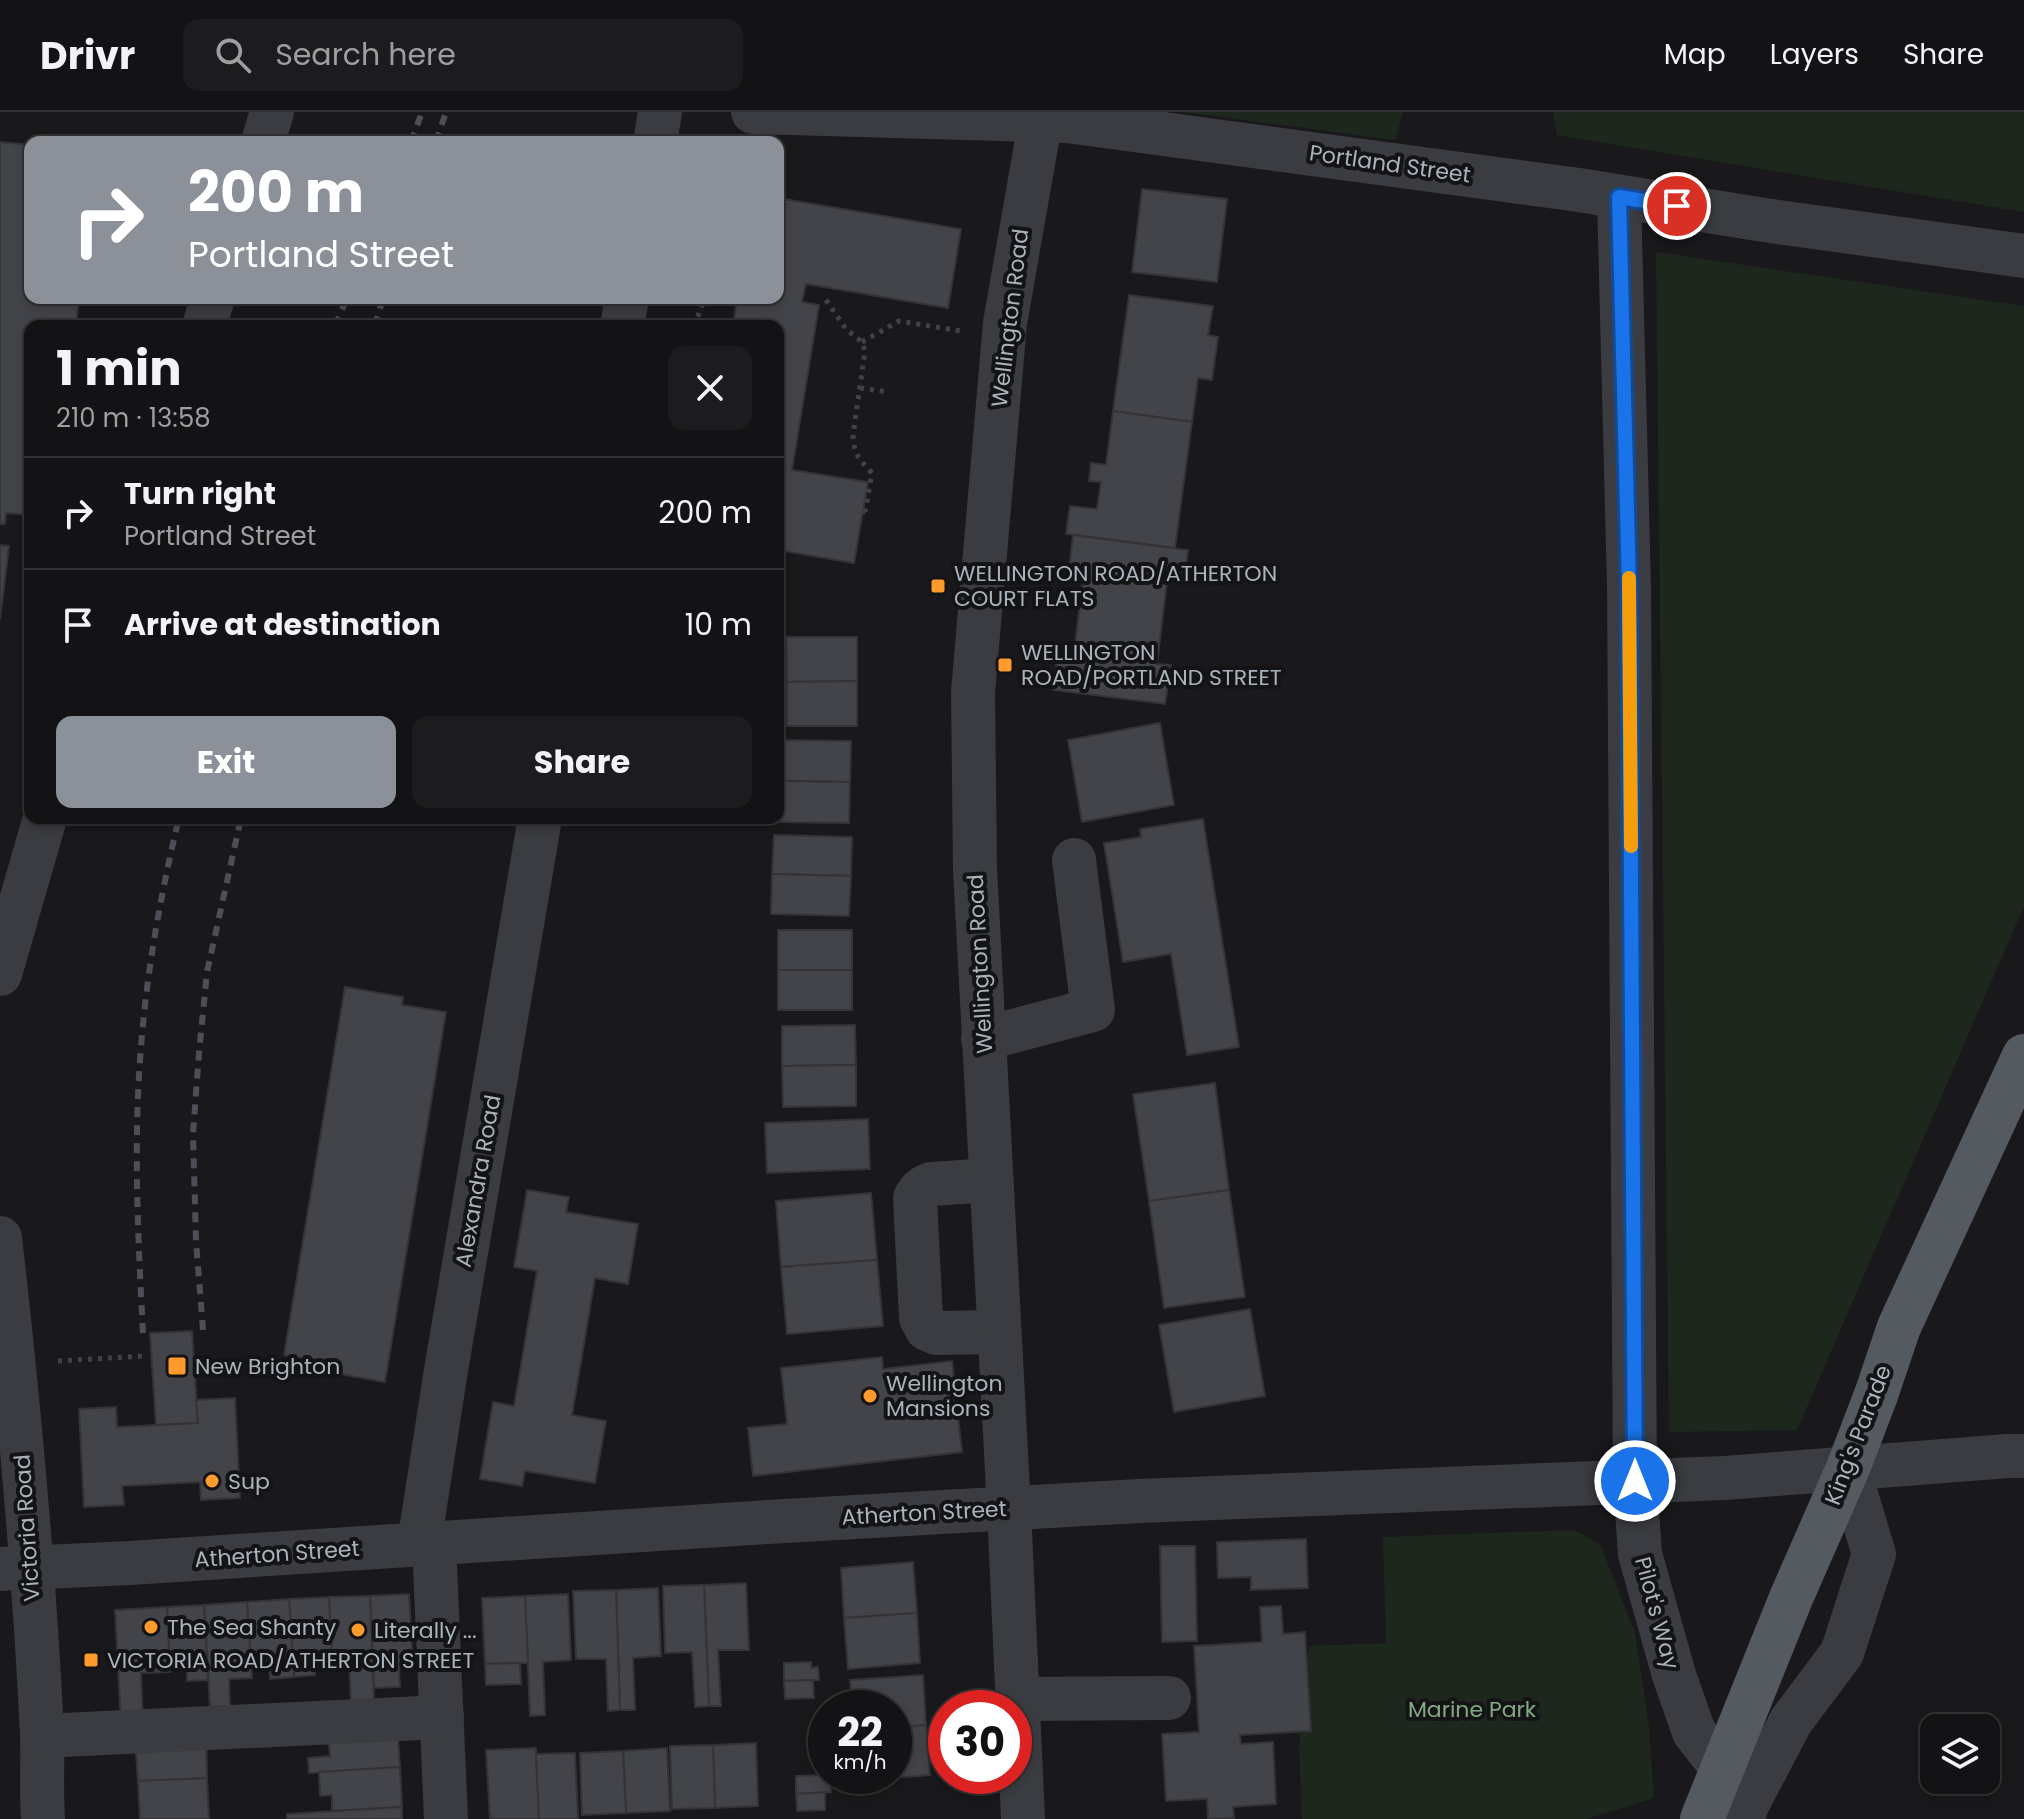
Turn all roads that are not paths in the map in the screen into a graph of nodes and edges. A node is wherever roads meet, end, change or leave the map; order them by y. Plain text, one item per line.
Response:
1 (272, 112) edge
2 (660, 112) edge
3 (753, 112) edge
4 (1049, 118) edge
5 (265, 136) edge
6 (656, 136) edge
7 (1619, 197) junction
8 (2024, 256) edge
9 (43, 824) edge
10 (539, 824) edge
11 (1074, 860) dead end
12 (0, 974) edge
13 (983, 1039) junction
14 (2024, 1056) edge
15 (991, 1180) junction
16 (0, 1238) edge
17 (999, 1332) junction
18 (2024, 1456) edge
19 (1848, 1468) junction
20 (1635, 1481) junction
21 (1009, 1509) junction
22 (426, 1544) junction
23 (15, 1568) edge
24 (1017, 1690) edge
25 (1169, 1698) dead end
26 (1032, 1699) edge
27 (442, 1717) junction
28 (42, 1736) junction
29 (1722, 1768) junction
30 (1022, 1794) edge
31 (43, 1819) edge
32 (446, 1819) edge
33 (1023, 1819) edge
34 (1702, 1819) edge
35 (1742, 1819) edge

1 - 5 street
2 - 6 street
3 - 4 street, Portland Street
4 - 7 street, Portland Street
4 - 13 street, Wellington Road
7 - 8 street, Portland Street
7 - 20 street, Pilot's Way
9 - 12 street
10 - 22 street, Alexandra Road
11 - 13 street
13 - 15 street, Wellington Road
14 - 19 main road, King's Parade
15 - 17 street, Wellington Road
15 - 17 street
16 - 23 street, Victoria Road
17 - 21 street, Wellington Road
18 - 19 street, Atherton Street
19 - 20 street, Atherton Street
19 - 29 main road, King's Parade
19 - 35 street
20 - 21 street, Atherton Street
20 - 29 street, Pilot's Way
21 - 22 street, Atherton Street
21 - 24 street, Wellington Road
22 - 23 street, Atherton Street
22 - 27 street, Alexandra Road
23 - 28 street, Victoria Road
25 - 26 street
27 - 28 street
27 - 32 street, Alexandra Road
28 - 31 street, Victoria Road
29 - 34 main road, King's Parade
30 - 33 street, Wellington Road

